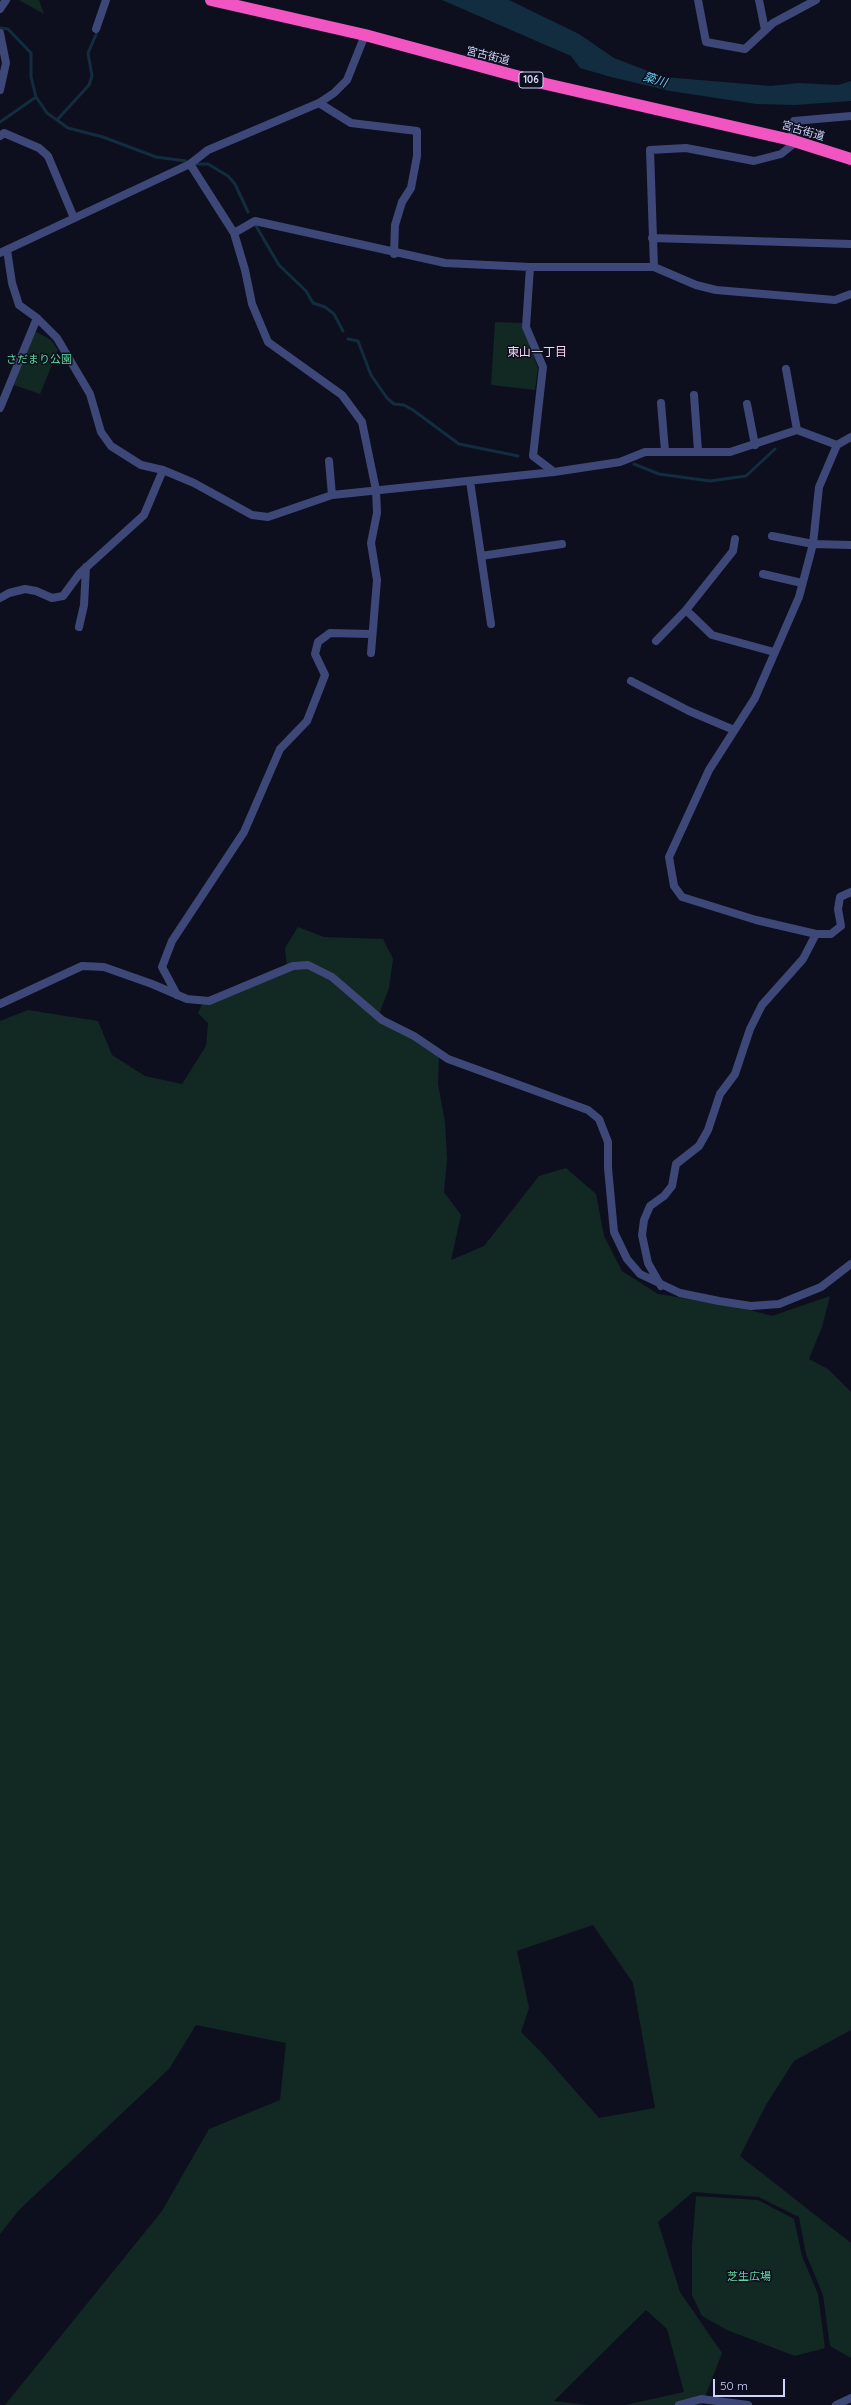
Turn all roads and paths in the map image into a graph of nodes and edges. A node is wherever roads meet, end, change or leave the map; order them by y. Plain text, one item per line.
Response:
1 (6, 0) edge
2 (106, 0) edge
3 (212, 0) edge
4 (698, 0) edge
5 (759, 0) edge
6 (816, 0) edge
7 (0, 9) edge
8 (96, 29) dead end
9 (765, 30) junction
10 (0, 33) edge
11 (365, 35) junction
12 (0, 90) edge
13 (319, 103) junction
14 (851, 116) edge
15 (0, 136) edge
16 (793, 141) junction
17 (851, 159) edge
18 (190, 164) junction
19 (74, 218) junction
20 (234, 233) junction
21 (652, 238) junction
22 (851, 244) edge
23 (4, 252) edge
24 (394, 254) junction
25 (654, 267) junction
26 (530, 268) junction
27 (851, 294) edge
28 (37, 318) junction
29 (786, 369) dead end
30 (3, 393) edge
31 (694, 394) dead end
32 (660, 403) dead end
33 (747, 404) dead end
34 (0, 408) edge
35 (797, 430) junction
36 (851, 437) edge
37 (837, 444) junction
38 (755, 446) junction
39 (665, 451) junction
40 (698, 451) junction
41 (329, 461) dead end
42 (163, 470) junction
43 (554, 472) junction
44 (470, 481) junction
45 (376, 490) junction
46 (332, 495) junction
47 (772, 536) dead end
48 (735, 539) dead end
49 (562, 544) dead end
50 (814, 544) junction
51 (851, 545) edge
52 (481, 556) junction
53 (86, 567) junction
54 (763, 574) dead end
55 (802, 583) junction
56 (0, 598) edge
57 (686, 610) junction
58 (491, 624) dead end
59 (79, 627) dead end
60 (371, 634) junction
61 (656, 641) dead end
62 (774, 652) junction
63 (371, 653) dead end
64 (631, 680) dead end
65 (734, 730) junction
66 (851, 892) edge
67 (816, 934) junction
68 (177, 995) junction
69 (0, 1004) edge
70 (851, 1264) edge
71 (661, 1286) junction
72 (851, 2398) edge
73 (679, 2405) edge
74 (748, 2405) edge
75 (836, 2405) edge

1 - 7 street
2 - 8 street
3 - 11 highway, 宮古街道 / 106
4 - 9 street
5 - 9 street
6 - 9 street
10 - 12 street
11 - 13 street
11 - 16 highway, 宮古街道 / 106
13 - 18 street
13 - 24 street
14 - 16 street
15 - 19 street
16 - 17 highway, 宮古街道 / 106
16 - 21 street
18 - 19 street
18 - 20 street
19 - 23 street
20 - 24 street
20 - 45 street
21 - 22 street
21 - 25 street
23 - 28 street
24 - 26 street
25 - 26 street
25 - 27 street
26 - 43 street
28 - 30 street
28 - 42 street
29 - 35 street
30 - 34 street
31 - 40 street
32 - 39 street
33 - 38 street
35 - 37 street
35 - 38 street
36 - 37 street
37 - 50 street
38 - 40 street
39 - 40 street
39 - 43 street
41 - 46 street
42 - 46 street
42 - 53 street
43 - 44 street
44 - 45 street
44 - 52 street
45 - 46 street
45 - 60 street
47 - 50 street
48 - 57 street
49 - 52 street
50 - 51 street
50 - 55 street
52 - 58 street
53 - 56 street
53 - 59 street
54 - 55 street
55 - 62 street
57 - 61 street
57 - 62 street
60 - 63 street
60 - 68 street
62 - 65 street
64 - 65 street
65 - 67 street
66 - 67 street
67 - 71 street
68 - 69 street
68 - 71 street
70 - 71 street
72 - 75 street
73 - 74 street

